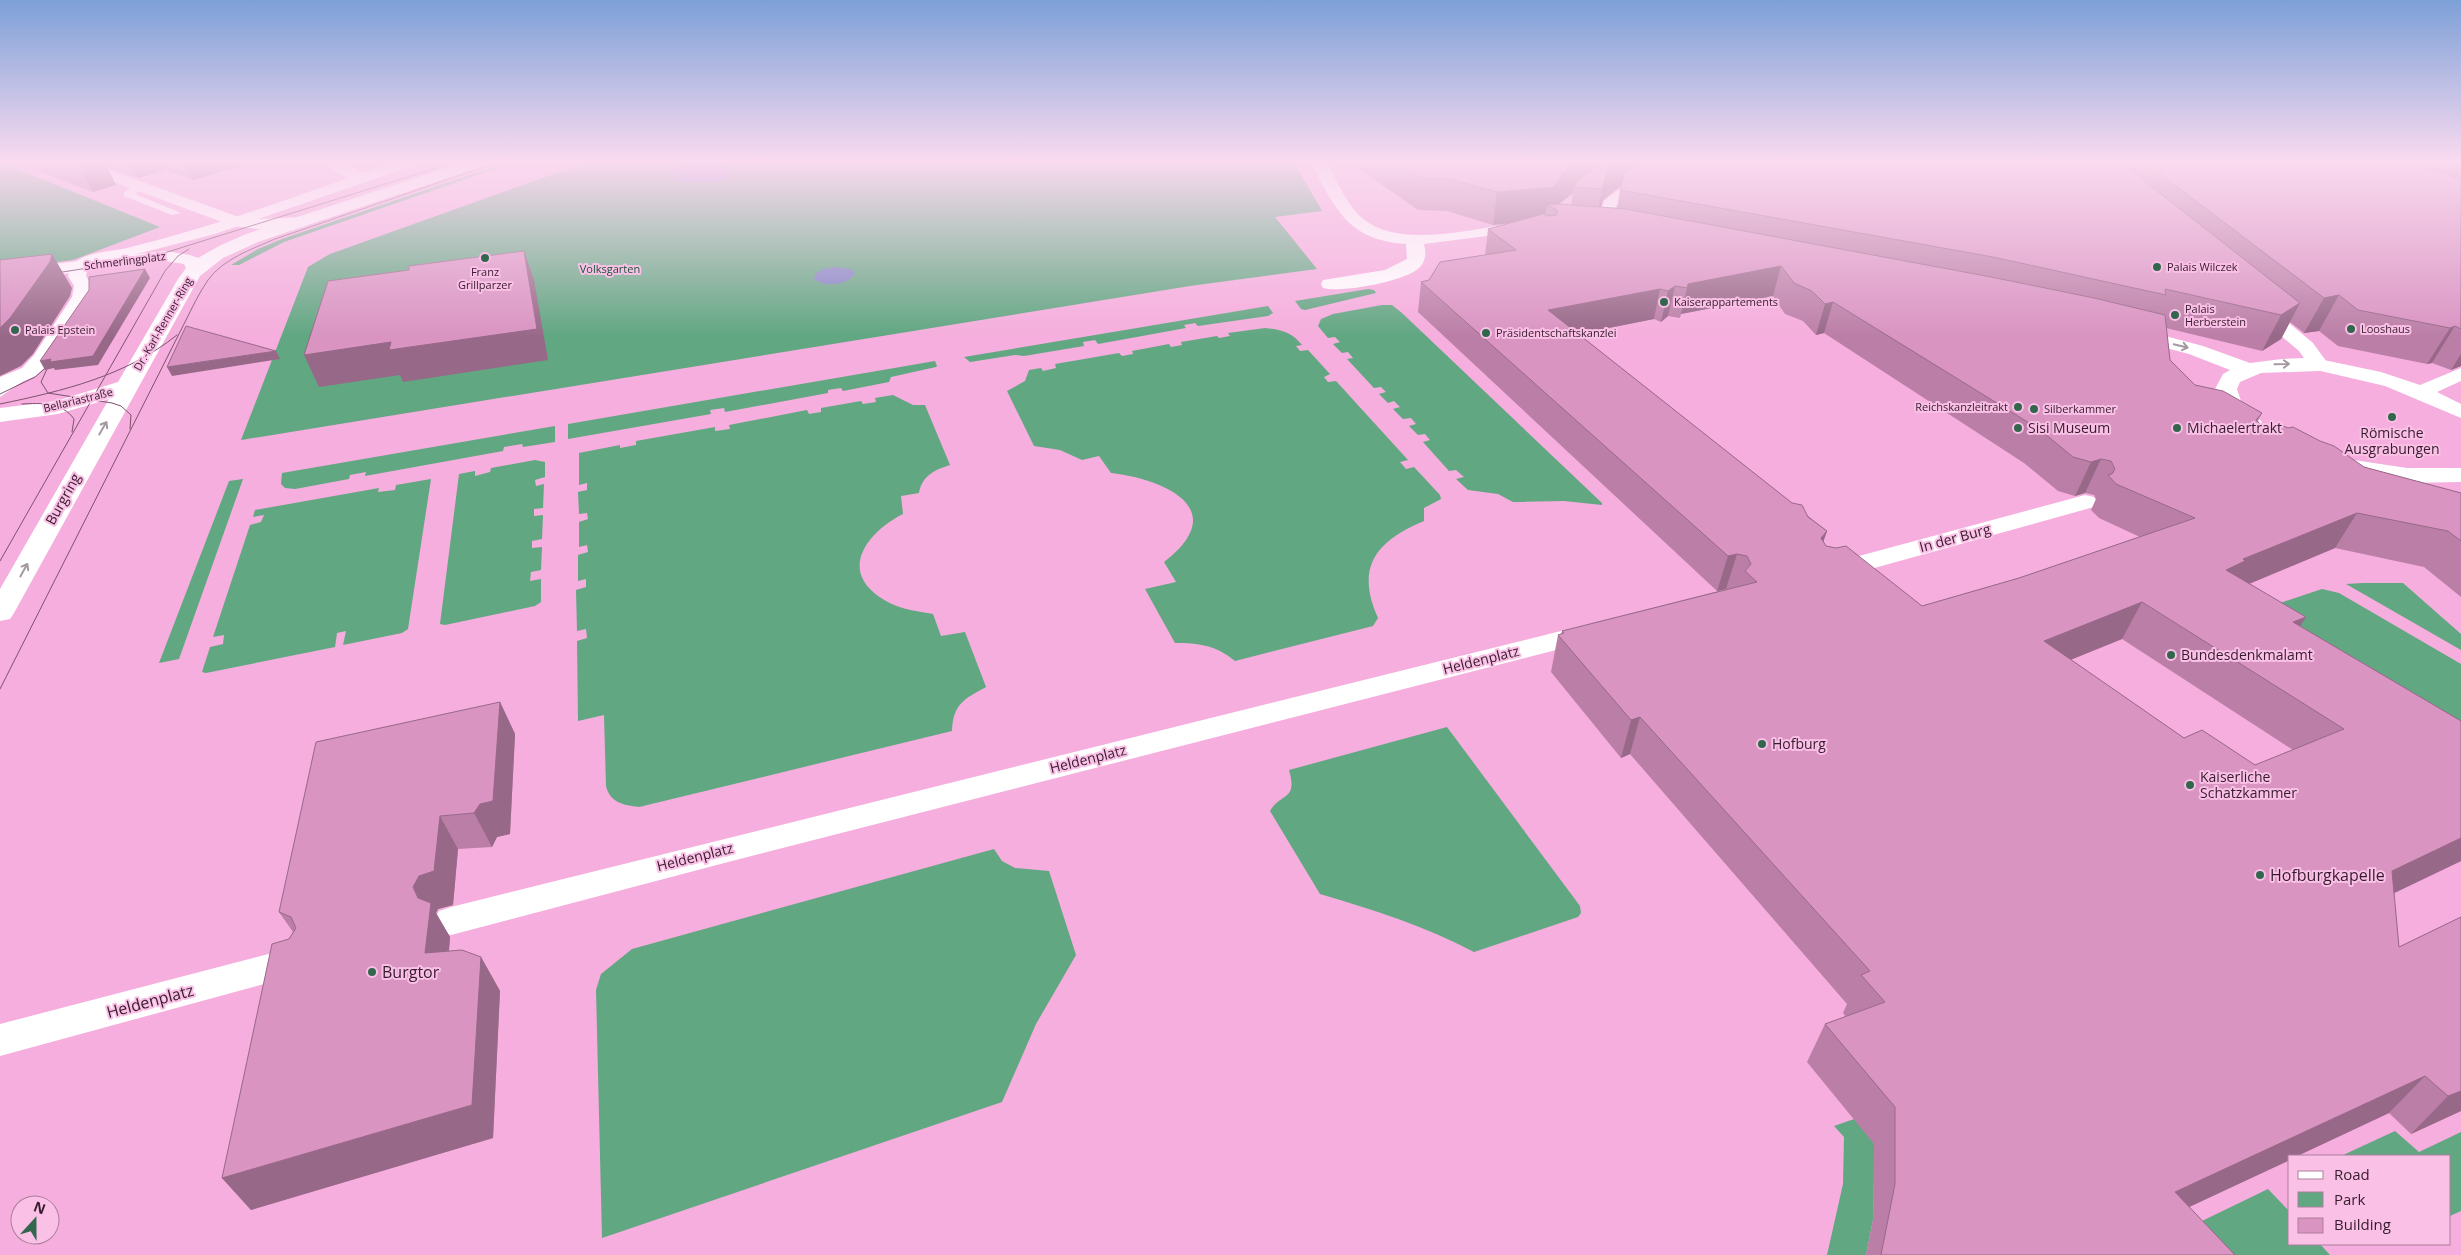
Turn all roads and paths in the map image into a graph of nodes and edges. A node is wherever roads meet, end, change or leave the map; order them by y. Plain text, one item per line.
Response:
1 (226, 220) edge
2 (240, 220) edge
3 (307, 220) edge
4 (1355, 220) edge
5 (1609, 220) edge
6 (233, 222) junction
7 (300, 222) junction
8 (1586, 226) edge
9 (1612, 229) joint
10 (1539, 230) edge
11 (1413, 239) junction
12 (79, 267) junction
13 (196, 269) junction
14 (0, 276) edge
15 (1330, 284) dead end
16 (2244, 295) edge
17 (2111, 328) edge
18 (2318, 365) junction
19 (2246, 369) junction
20 (29, 372) junction
21 (2461, 374) edge
22 (0, 385) edge
23 (126, 387) junction
24 (2420, 392) junction
25 (0, 393) edge
26 (2461, 412) edge
27 (1, 418) edge
28 (2271, 435) edge
29 (2335, 462) edge
30 (2461, 475) edge
31 (2085, 502) dead end
32 (1824, 574) edge
33 (0, 613) edge
34 (1615, 626) edge
35 (451, 921) dead end
36 (299, 961) edge
37 (0, 1040) edge

1 - 6 street, Schmerlingplatz
2 - 6 street
3 - 7 street, Dr.-Karl-Renner-Ring
4 - 11 street
5 - 9 street
6 - 7 street, Schmerlingplatz
6 - 12 street, Schmerlingplatz
7 - 13 street, Dr.-Karl-Renner-Ring
8 - 9 street
10 - 11 street
11 - 15 street
12 - 13 street, Schmerlingplatz
12 - 14 street, Schmerlingplatz
12 - 20 street
13 - 23 street, Dr.-Karl-Renner-Ring
16 - 18 street
17 -> 19 street
19 -> 18 street
18 - 24 street
19 - 28 street
20 - 22 street
20 - 25 lane
21 - 24 street
23 - 27 street, Bellariastraße
33 -> 23 street, Burgring
24 - 26 street
29 - 30 street
31 - 32 street, In der Burg
34 - 35 street, Heldenplatz
36 - 37 street, Heldenplatz

